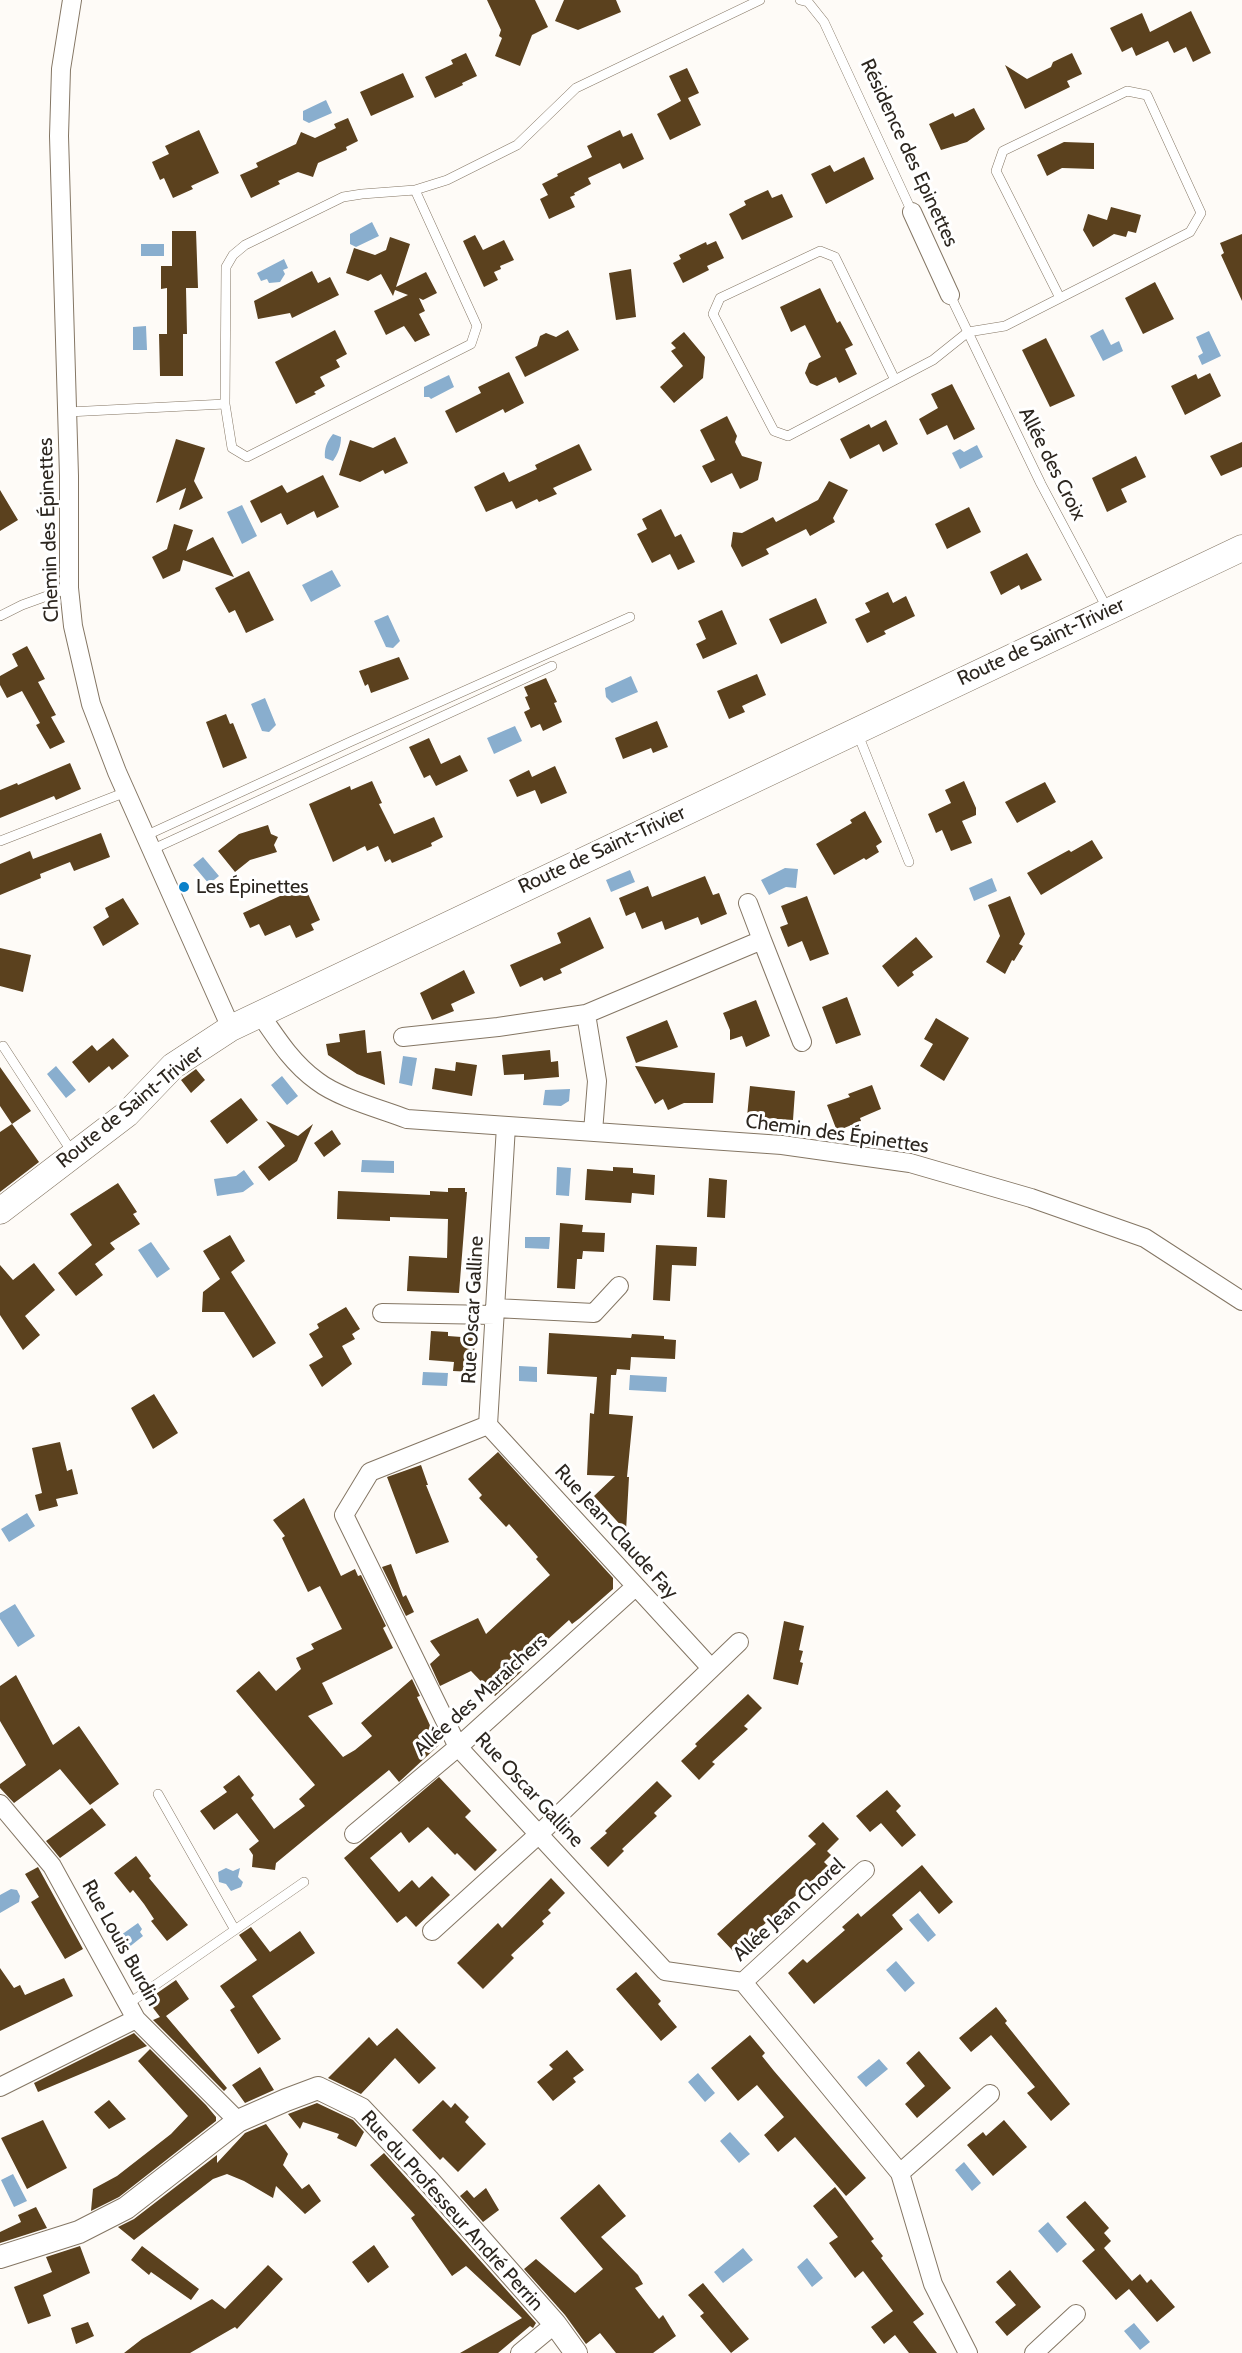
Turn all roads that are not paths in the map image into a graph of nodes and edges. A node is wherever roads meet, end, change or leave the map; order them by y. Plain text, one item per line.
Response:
1 (72, 0) edge
2 (760, 0) edge
3 (800, 0) edge
4 (415, 190) junction
5 (912, 212) joint
6 (950, 295) joint
7 (1060, 298) junction
8 (968, 332) junction
9 (896, 380) junction
10 (225, 404) junction
11 (68, 412) junction
12 (1242, 548) edge
13 (69, 588) junction
14 (1107, 610) junction
15 (0, 616) edge
16 (630, 616) dead end
17 (552, 666) dead end
18 (856, 729) junction
19 (126, 792) junction
20 (0, 842) edge
21 (148, 843) junction
22 (909, 862) dead end
23 (748, 903) dead end
24 (762, 940) junction
25 (260, 1014) junction
26 (586, 1014) junction
27 (231, 1028) junction
28 (403, 1037) dead end
29 (802, 1042) dead end
30 (3, 1046) dead end
31 (506, 1126) junction
32 (592, 1132) junction
33 (73, 1154) junction
34 (0, 1211) edge
35 (619, 1286) dead end
36 (1242, 1301) edge
37 (495, 1312) junction
38 (382, 1313) dead end
39 (488, 1425) junction
40 (635, 1587) junction
41 (739, 1642) dead end
42 (711, 1668) junction
43 (458, 1747) junction
44 (158, 1794) dead end
45 (0, 1805) edge
46 (354, 1834) dead end
47 (539, 1834) junction
48 (865, 1870) dead end
49 (304, 1882) dead end
50 (235, 1930) junction
51 (432, 1931) dead end
52 (743, 1982) junction
53 (132, 2011) junction
54 (0, 2087) edge
55 (990, 2094) dead end
56 (238, 2121) junction
57 (900, 2172) junction
58 (0, 2257) edge
59 (1076, 2314) dead end
60 (555, 2324) junction
61 (520, 2353) edge
62 (576, 2353) edge
63 (968, 2353) edge
64 (1034, 2353) edge

1 - 11 street, Chemin des Épinettes
2 - 4 lane
3 - 5 lane, Résidence des Epinettes
4 - 10 lane
4 - 10 lane
5 - 6 street, Résidence des Epinettes
6 - 8 lane, Résidence des Epinettes
7 - 7 lane
7 - 8 lane
8 - 9 lane
8 - 14 lane, Allée des Croix
9 - 9 lane
10 - 11 lane
11 - 13 street, Chemin des Épinettes
12 - 14 main road, Route de Saint-Trivier
13 - 15 lane
13 - 19 street, Chemin des Épinettes
14 - 18 main road, Route de Saint-Trivier
16 - 21 lane
17 - 21 lane
18 - 22 lane
18 - 25 main road, Route de Saint-Trivier
19 - 20 lane
19 - 21 street, Chemin des Épinettes
21 - 27 street, Chemin des Épinettes
23 - 24 street
24 - 26 street
24 - 29 street
25 - 27 main road, Route de Saint-Trivier
25 - 31 street, Chemin des Épinettes
26 - 28 street
26 - 32 street
27 - 33 main road, Route de Saint-Trivier
30 - 33 lane
31 - 32 street, Chemin des Épinettes
31 - 37 street, Rue Oscar Galline
32 - 36 street, Chemin des Épinettes
33 - 34 main road, Route de Saint-Trivier
35 - 37 street
37 - 38 street
37 - 39 street, Rue Oscar Galline
39 - 40 street, Rue Jean-Claude Fay
39 - 43 street, Rue Oscar Galline
40 - 42 street, Rue Jean-Claude Fay
40 - 43 street, Allée des Maraîchers
41 - 42 street
42 - 47 street
43 - 46 street, Allée des Maraîchers
43 - 47 street, Rue Oscar Galline
44 - 50 lane
45 - 53 street, Rue Louis Burdin
47 - 51 street
47 - 52 street, Rue Oscar Galline
48 - 52 street, Allée Jean Chorel
49 - 50 lane
50 - 53 lane
52 - 57 street
53 - 54 street
53 - 56 street, Rue Louis Burdin
55 - 57 street
56 - 58 street, Rue du Professeur André Perrin
56 - 60 street, Rue du Professeur André Perrin
57 - 63 street
59 - 64 street
60 - 61 street
60 - 62 street, Rue du Professeur André Perrin

